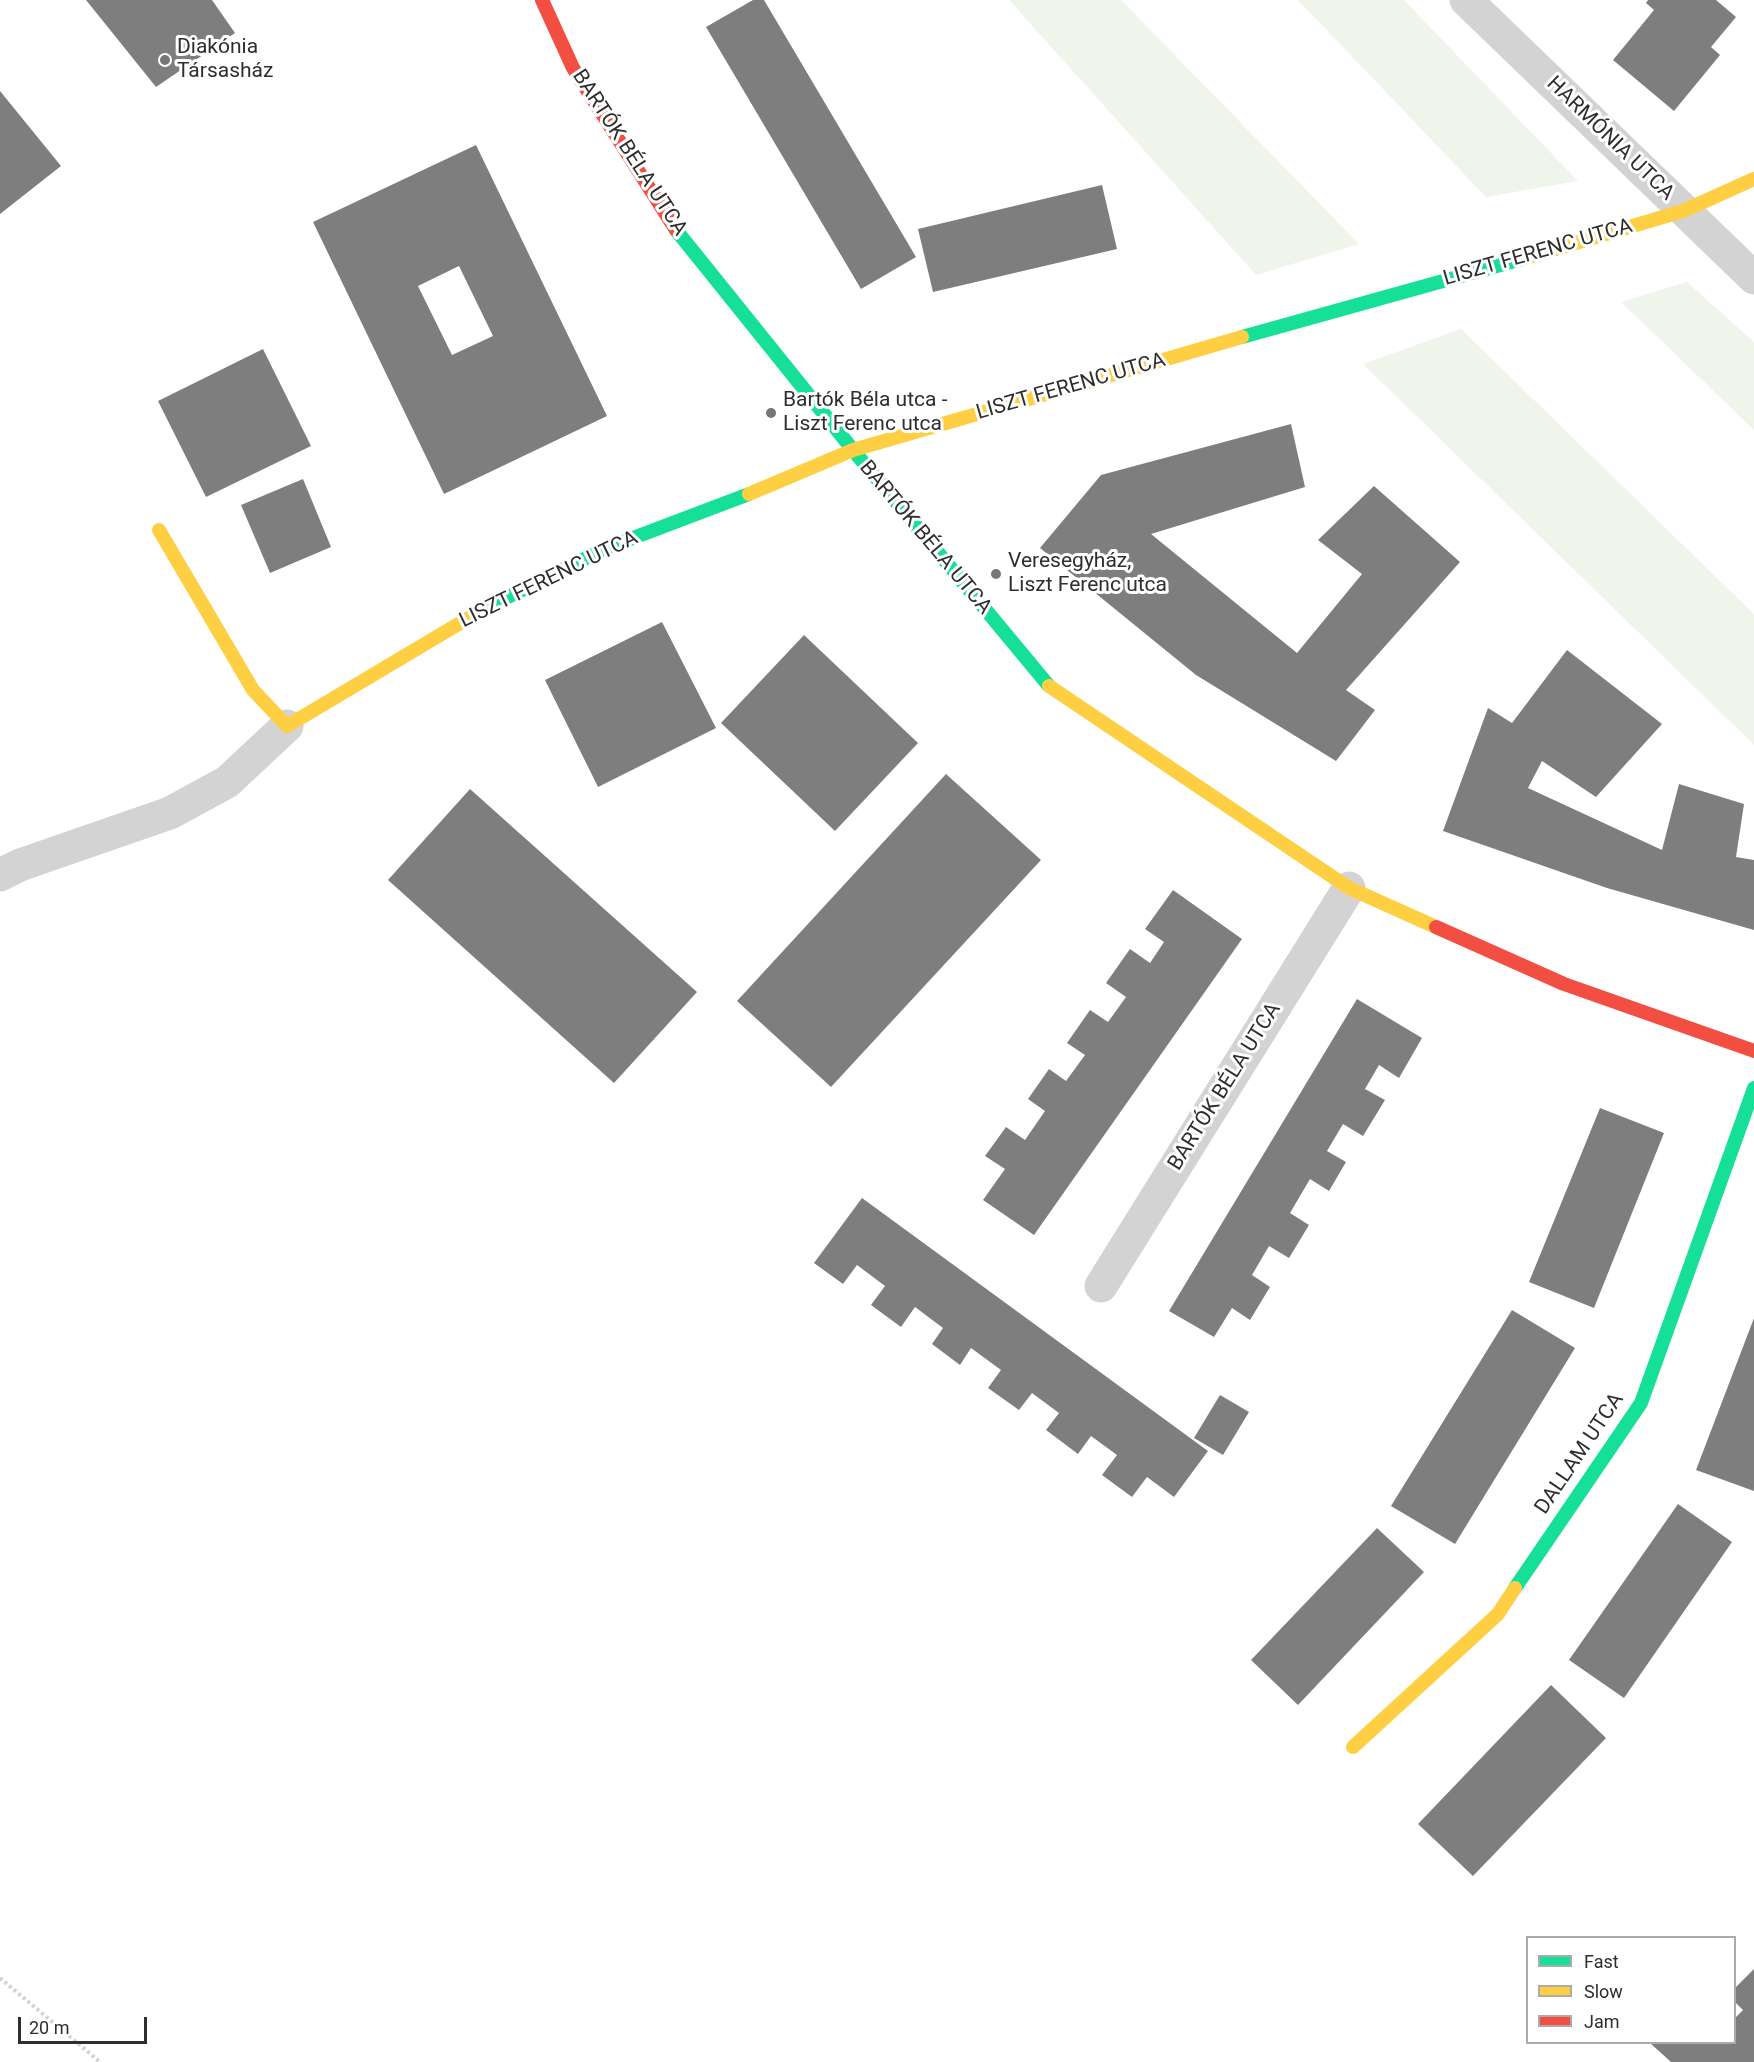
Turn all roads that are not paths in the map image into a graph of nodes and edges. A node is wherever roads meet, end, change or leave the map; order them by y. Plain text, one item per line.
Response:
1 (542, 0) edge
2 (1466, 0) edge
3 (1754, 179) edge
4 (1683, 211) junction
5 (1754, 278) edge
6 (853, 450) junction
7 (159, 530) dead end
8 (287, 726) junction
9 (0, 874) edge
10 (1349, 888) junction
11 (1754, 1051) edge
12 (1754, 1088) edge
13 (1101, 1286) dead end
14 (1353, 1747) dead end

1 - 6 street, BARTÓK BÉLA UTCA
2 - 4 street, HARMÓNIA UTCA
3 - 4 street, LISZT FERENC UTCA
4 - 5 street, HARMÓNIA UTCA
4 - 6 street, LISZT FERENC UTCA
6 - 8 street, LISZT FERENC UTCA
6 - 10 street, BARTÓK BÉLA UTCA
7 - 8 street
8 - 9 street, LISZT FERENC UTCA
10 - 11 street, BARTÓK BÉLA UTCA
10 - 13 street, BARTÓK BÉLA UTCA
12 - 14 street, DALLAM UTCA

